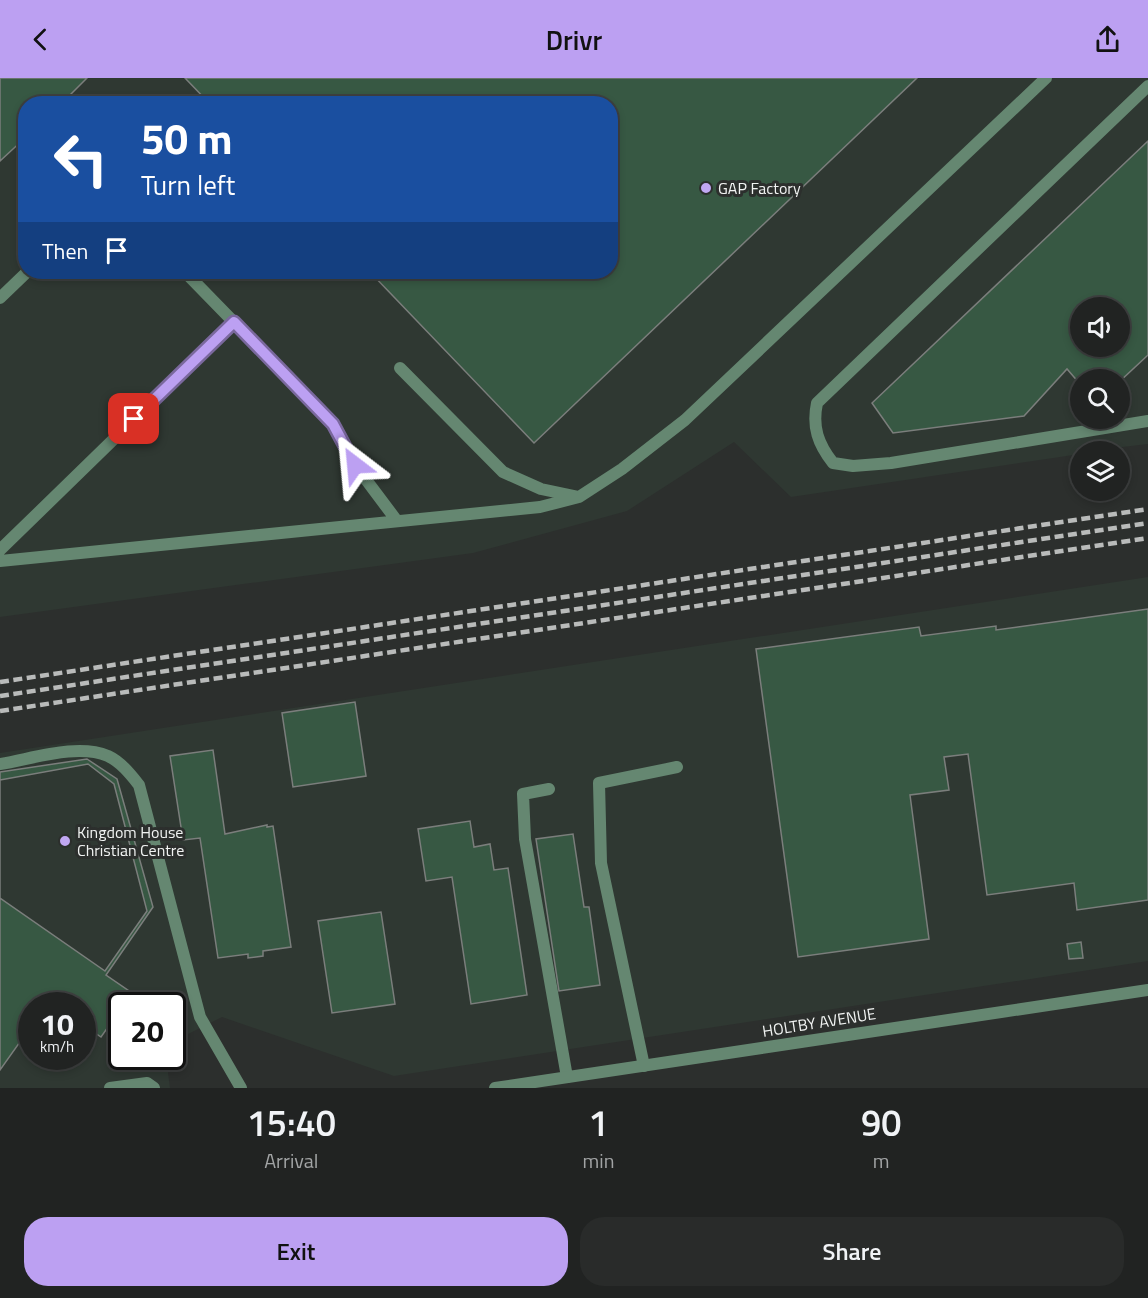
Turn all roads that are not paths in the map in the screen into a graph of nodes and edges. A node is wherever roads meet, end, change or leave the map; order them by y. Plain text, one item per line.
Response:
1 (1046, 78) edge
2 (1148, 86) edge
3 (20, 279) edge
4 (192, 279) edge
5 (0, 298) edge
6 (234, 322) junction
7 (400, 368) dead end
8 (1148, 421) edge
9 (579, 497) junction
10 (398, 521) junction
11 (0, 550) edge
12 (0, 561) edge
13 (0, 764) edge
14 (677, 767) dead end
15 (549, 789) dead end
16 (1148, 990) edge
17 (644, 1066) junction
18 (567, 1077) junction
19 (110, 1088) edge
20 (154, 1088) edge
21 (242, 1088) edge
22 (495, 1088) edge

1 - 9 street
2 - 8 street
3 - 5 street
4 - 6 street
6 - 10 street
6 - 11 street
7 - 9 street
9 - 10 street
10 - 12 street
13 - 21 street
14 - 17 street
15 - 18 street
16 - 17 street, HOLTBY AVENUE
17 - 18 street, HOLTBY AVENUE
18 - 22 street, HOLTBY AVENUE
19 - 20 street

